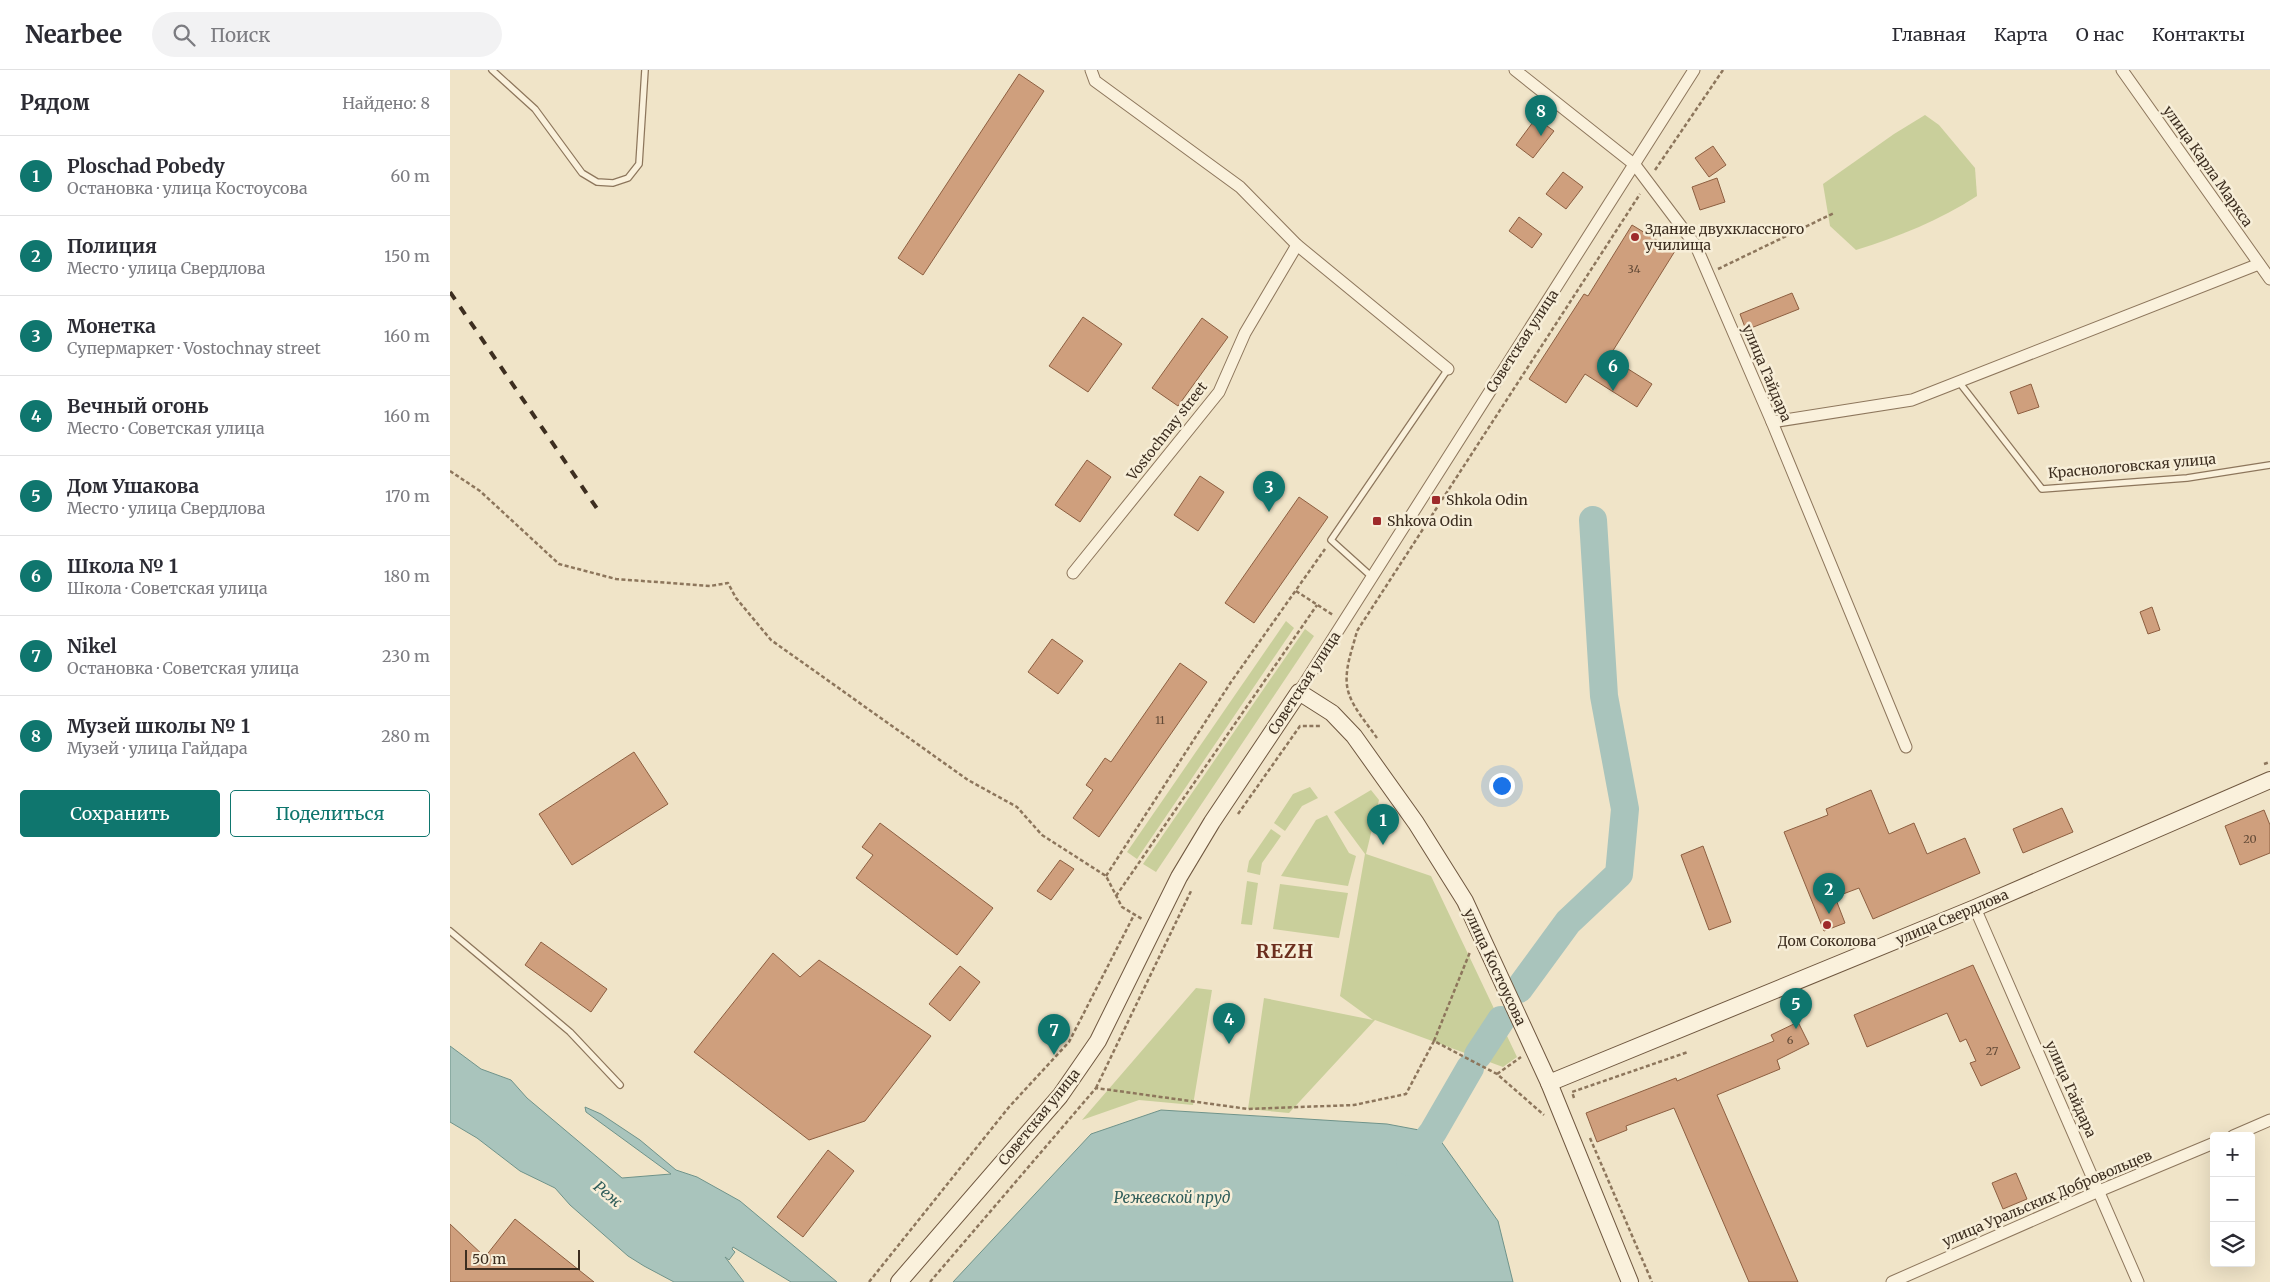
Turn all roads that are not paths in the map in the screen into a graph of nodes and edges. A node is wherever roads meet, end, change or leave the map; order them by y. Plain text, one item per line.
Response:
1 (492, 70) edge
2 (645, 70) edge
3 (1516, 70) edge
4 (1694, 70) edge
5 (2122, 70) edge
6 (1093, 76) edge
7 (1635, 165) junction
8 (1297, 245) junction
9 (2259, 264) junction
10 (2270, 279) edge
11 (1448, 369) joint
12 (1959, 382) junction
13 (1772, 422) junction
14 (2270, 466) edge
15 (1073, 573) dead end
16 (1372, 577) junction
17 (1299, 692) junction
18 (1906, 747) dead end
19 (2270, 780) edge
20 (1975, 908) junction
21 (450, 931) edge
22 (1549, 1083) junction
23 (620, 1085) dead end
24 (2270, 1120) edge
25 (2242, 1132) edge
26 (2210, 1146) edge
27 (2099, 1191) junction
28 (899, 1282) edge
29 (1630, 1282) edge
30 (1892, 1282) edge
31 (2138, 1282) edge

1 - 2 lane
3 - 7 street, улица Гайдара
4 - 7 street, Советская улица
5 - 9 street, улица Карла Маркса
6 - 8 street
7 - 13 street, улица Гайдара
7 - 16 street, Советская улица
8 - 11 street
8 - 15 street, Vostochnay street
9 - 10 street, улица Карла Маркса
9 - 12 street
11 - 16 lane
12 - 13 street
12 - 14 lane, Краснологовская улица
13 - 18 street, улица Гайдара
16 - 17 street, Советская улица
17 - 22 main road, улица Костоусова
17 - 28 main road, Советская улица
19 - 20 main road, улица Свердлова
20 - 22 main road, улица Свердлова
20 - 27 street, улица Гайдара
21 - 23 lane
22 - 29 main road, улица Костоусова
24 - 25 street
26 - 27 street, улица Уральских Добровольцев
27 - 30 street, улица Уральских Добровольцев
27 - 31 street, улица Гайдара

